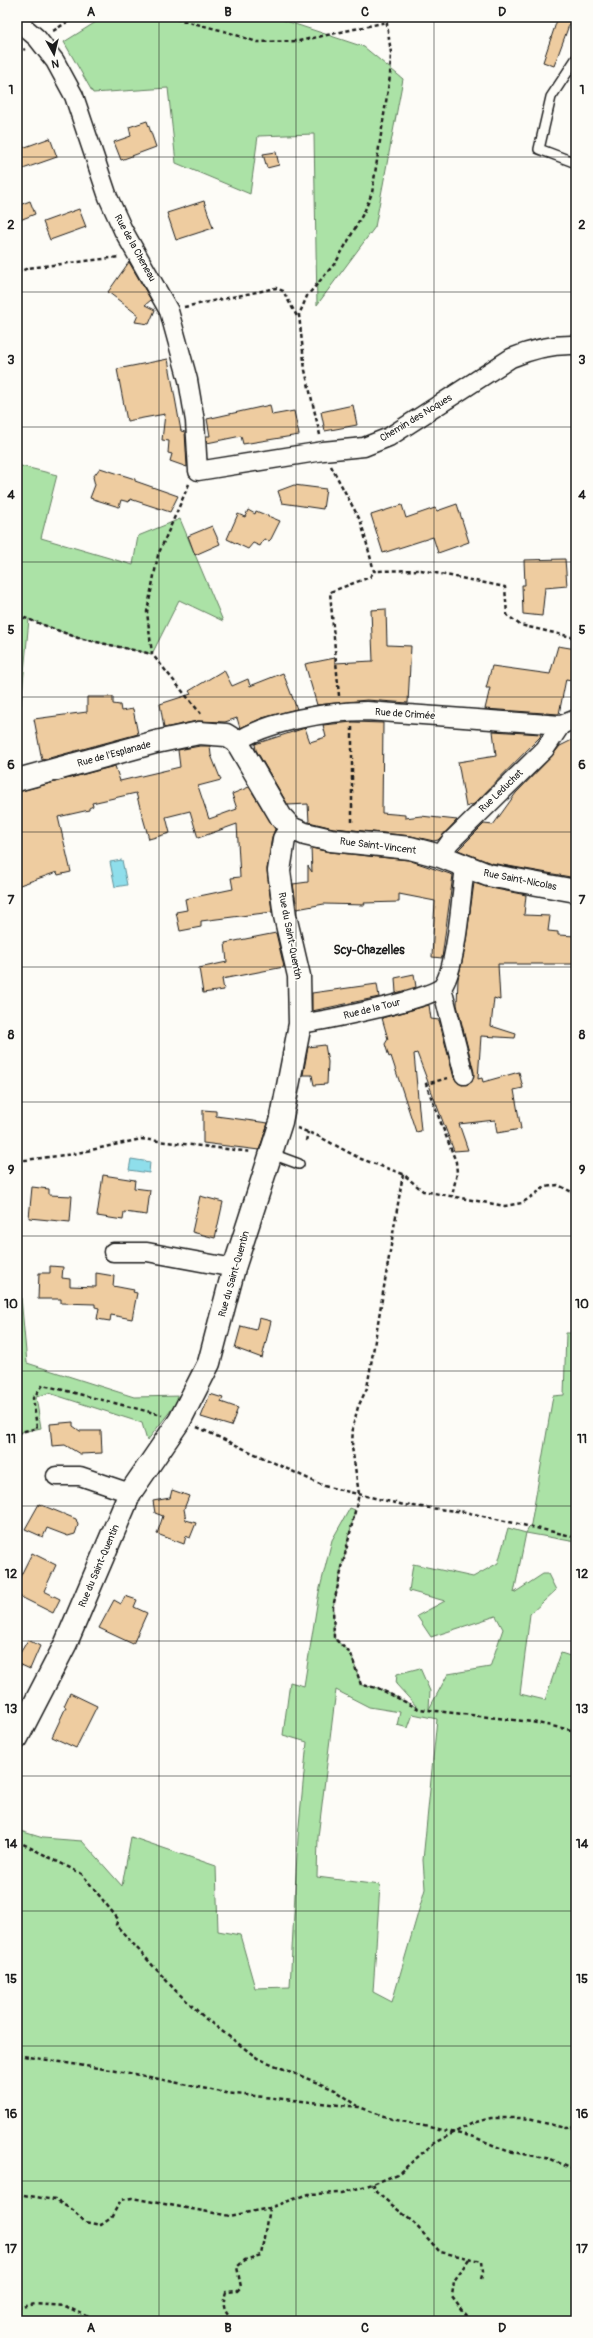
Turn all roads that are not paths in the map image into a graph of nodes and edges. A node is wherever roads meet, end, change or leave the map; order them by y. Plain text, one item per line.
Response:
1 (17, 21) edge
2 (576, 59) edge
3 (576, 163) edge
4 (576, 345) edge
5 (198, 472) joint
6 (568, 722) edge
7 (237, 742) junction
8 (17, 780) edge
9 (291, 828) junction
10 (440, 856) junction
11 (465, 867) junction
12 (576, 891) edge
13 (442, 988) junction
14 (300, 1024) junction
15 (464, 1073) road end
16 (272, 1154) junction
17 (300, 1164) dead end
18 (113, 1252) dead end
19 (234, 1268) junction
20 (56, 1476) dead end
21 (130, 1493) junction
22 (17, 1738) edge

1 - 5 street, Rue de la Cheneau
2 - 3 lane
4 - 5 street, Chemin des Noques
6 - 7 street, Rue de Crimée
6 - 10 street, Rue Leduchat
7 - 8 street, Rue de l'Esplanade
7 - 9 street
9 - 10 street, Rue Saint-Vincent
9 - 14 street, Rue du Saint-Quentin
10 - 11 street, Rue Saint-Vincent
11 - 12 street, Rue Saint-Nicolas
11 - 13 street
13 - 14 street, Rue de la Tour
13 - 15 street
14 - 16 street, Rue du Saint-Quentin
16 - 17 lane
16 - 19 street, Rue du Saint-Quentin
18 - 19 street
19 - 21 street, Rue du Saint-Quentin
20 - 21 street
21 - 22 street, Rue du Saint-Quentin

